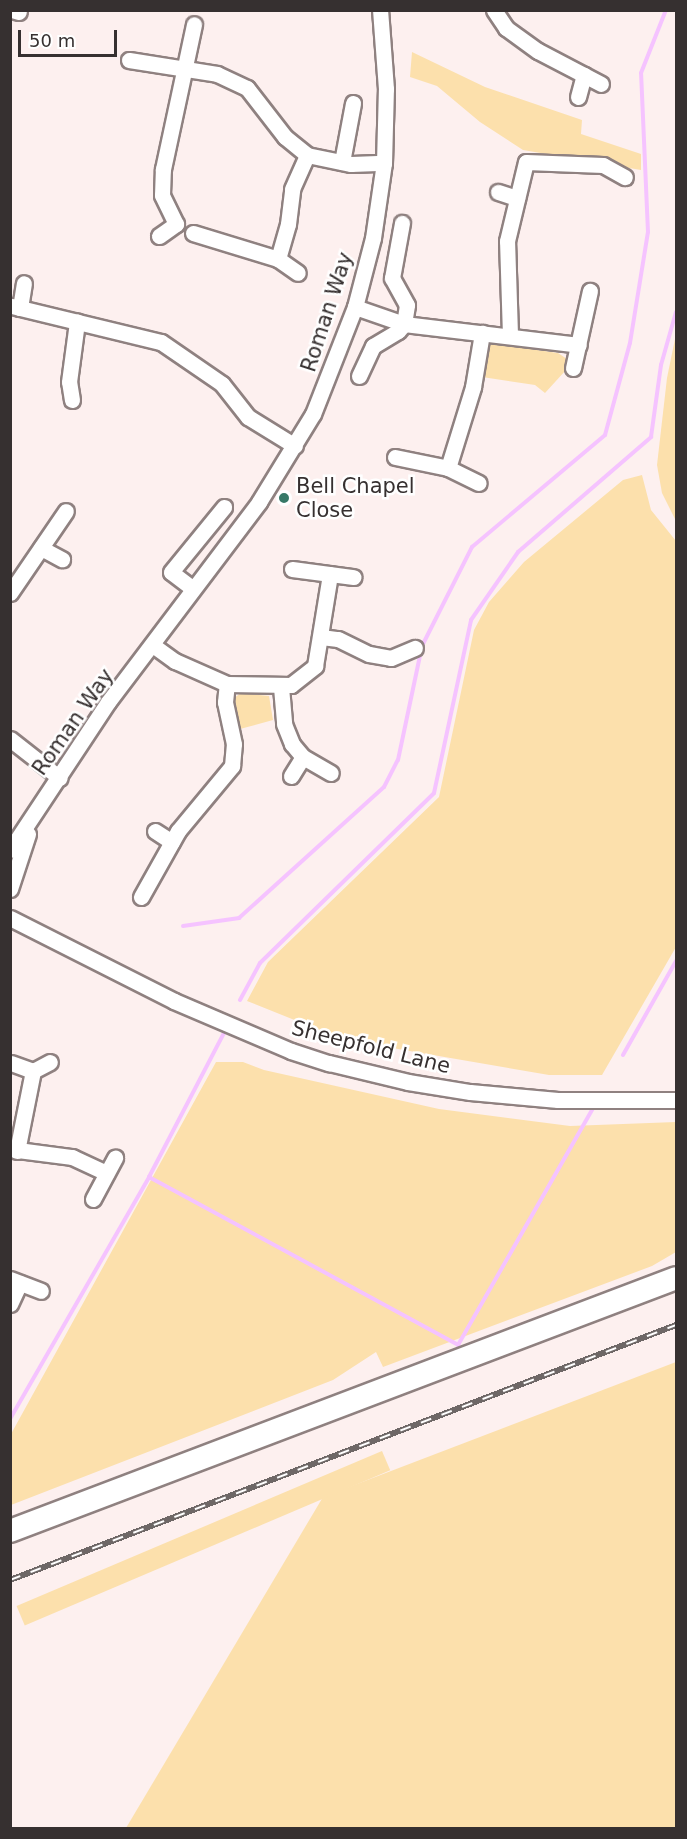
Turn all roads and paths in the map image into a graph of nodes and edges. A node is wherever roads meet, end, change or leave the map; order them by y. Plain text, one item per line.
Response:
1 (380, 10) edge
2 (494, 10) edge
3 (194, 24) dead end
4 (129, 60) dead end
5 (186, 72) junction
6 (584, 75) junction
7 (601, 84) dead end
8 (578, 97) dead end
9 (353, 103) dead end
10 (307, 155) junction
11 (342, 162) junction
12 (384, 163) junction
13 (625, 177) dead end
14 (498, 192) dead end
15 (517, 198) junction
16 (402, 223) dead end
17 (193, 233) dead end
18 (159, 236) dead end
19 (278, 259) junction
20 (298, 273) dead end
21 (24, 283) dead end
22 (590, 291) dead end
23 (15, 307) edge
24 (354, 308) junction
25 (77, 322) junction
26 (404, 324) junction
27 (482, 333) junction
28 (510, 335) junction
29 (579, 345) junction
30 (573, 368) dead end
31 (358, 376) dead end
32 (72, 399) dead end
33 (295, 446) junction
34 (395, 457) dead end
35 (448, 468) junction
36 (479, 483) dead end
37 (224, 507) dead end
38 (66, 511) dead end
39 (41, 548) junction
40 (62, 559) dead end
41 (292, 569) dead end
42 (330, 574) junction
43 (353, 577) dead end
44 (192, 588) junction
45 (10, 593) edge
46 (321, 637) junction
47 (154, 646) junction
48 (415, 648) dead end
49 (226, 684) junction
50 (281, 687) junction
51 (10, 739) edge
52 (303, 757) junction
53 (331, 773) dead end
54 (291, 776) dead end
55 (60, 778) junction
56 (31, 822) junction
57 (155, 831) dead end
58 (172, 842) junction
59 (10, 850) edge
60 (10, 889) edge
61 (141, 897) dead end
62 (10, 918) edge
63 (50, 1062) dead end
64 (11, 1064) edge
65 (33, 1071) junction
66 (676, 1100) edge
67 (14, 1150) edge
68 (115, 1158) dead end
69 (107, 1173) junction
70 (93, 1199) dead end
71 (676, 1278) edge
72 (15, 1281) edge
73 (41, 1291) dead end
74 (10, 1304) edge
75 (10, 1531) edge

1 - 12 street, Roman Way
2 - 6 street
3 - 5 street
4 - 5 street
5 - 10 street
5 - 18 street
6 - 7 street
6 - 8 street
9 - 11 street
10 - 11 street
10 - 19 street
11 - 12 street
12 - 24 street, Roman Way
13 - 15 street
14 - 15 street
15 - 28 street
16 - 26 street
17 - 19 street
19 - 20 street
21 - 23 street
22 - 29 street
23 - 25 street
24 - 26 street
24 - 33 street, Roman Way
25 - 32 street
25 - 33 street
26 - 27 street
26 - 31 street
27 - 28 street
27 - 35 street
28 - 29 street
29 - 30 street
33 - 44 street, Roman Way
34 - 35 street
35 - 36 street
37 - 44 street
38 - 39 street
39 - 40 street
39 - 45 street
41 - 42 street
42 - 43 street
42 - 46 street
44 - 47 street, Roman Way
46 - 48 street
46 - 50 street
47 - 49 street
47 - 55 street, Roman Way
49 - 50 street
49 - 58 street
50 - 52 street
51 - 55 street
52 - 53 street
52 - 54 street
55 - 56 street, Roman Way
56 - 59 street, Roman Way
56 - 60 street, Roman Way
57 - 58 street
58 - 61 street
62 - 66 street, Sheepfold Lane
63 - 65 street
64 - 65 street
65 - 67 street
67 - 69 street
68 - 69 street
69 - 70 street
71 - 75 highway
72 - 73 street
72 - 74 street

